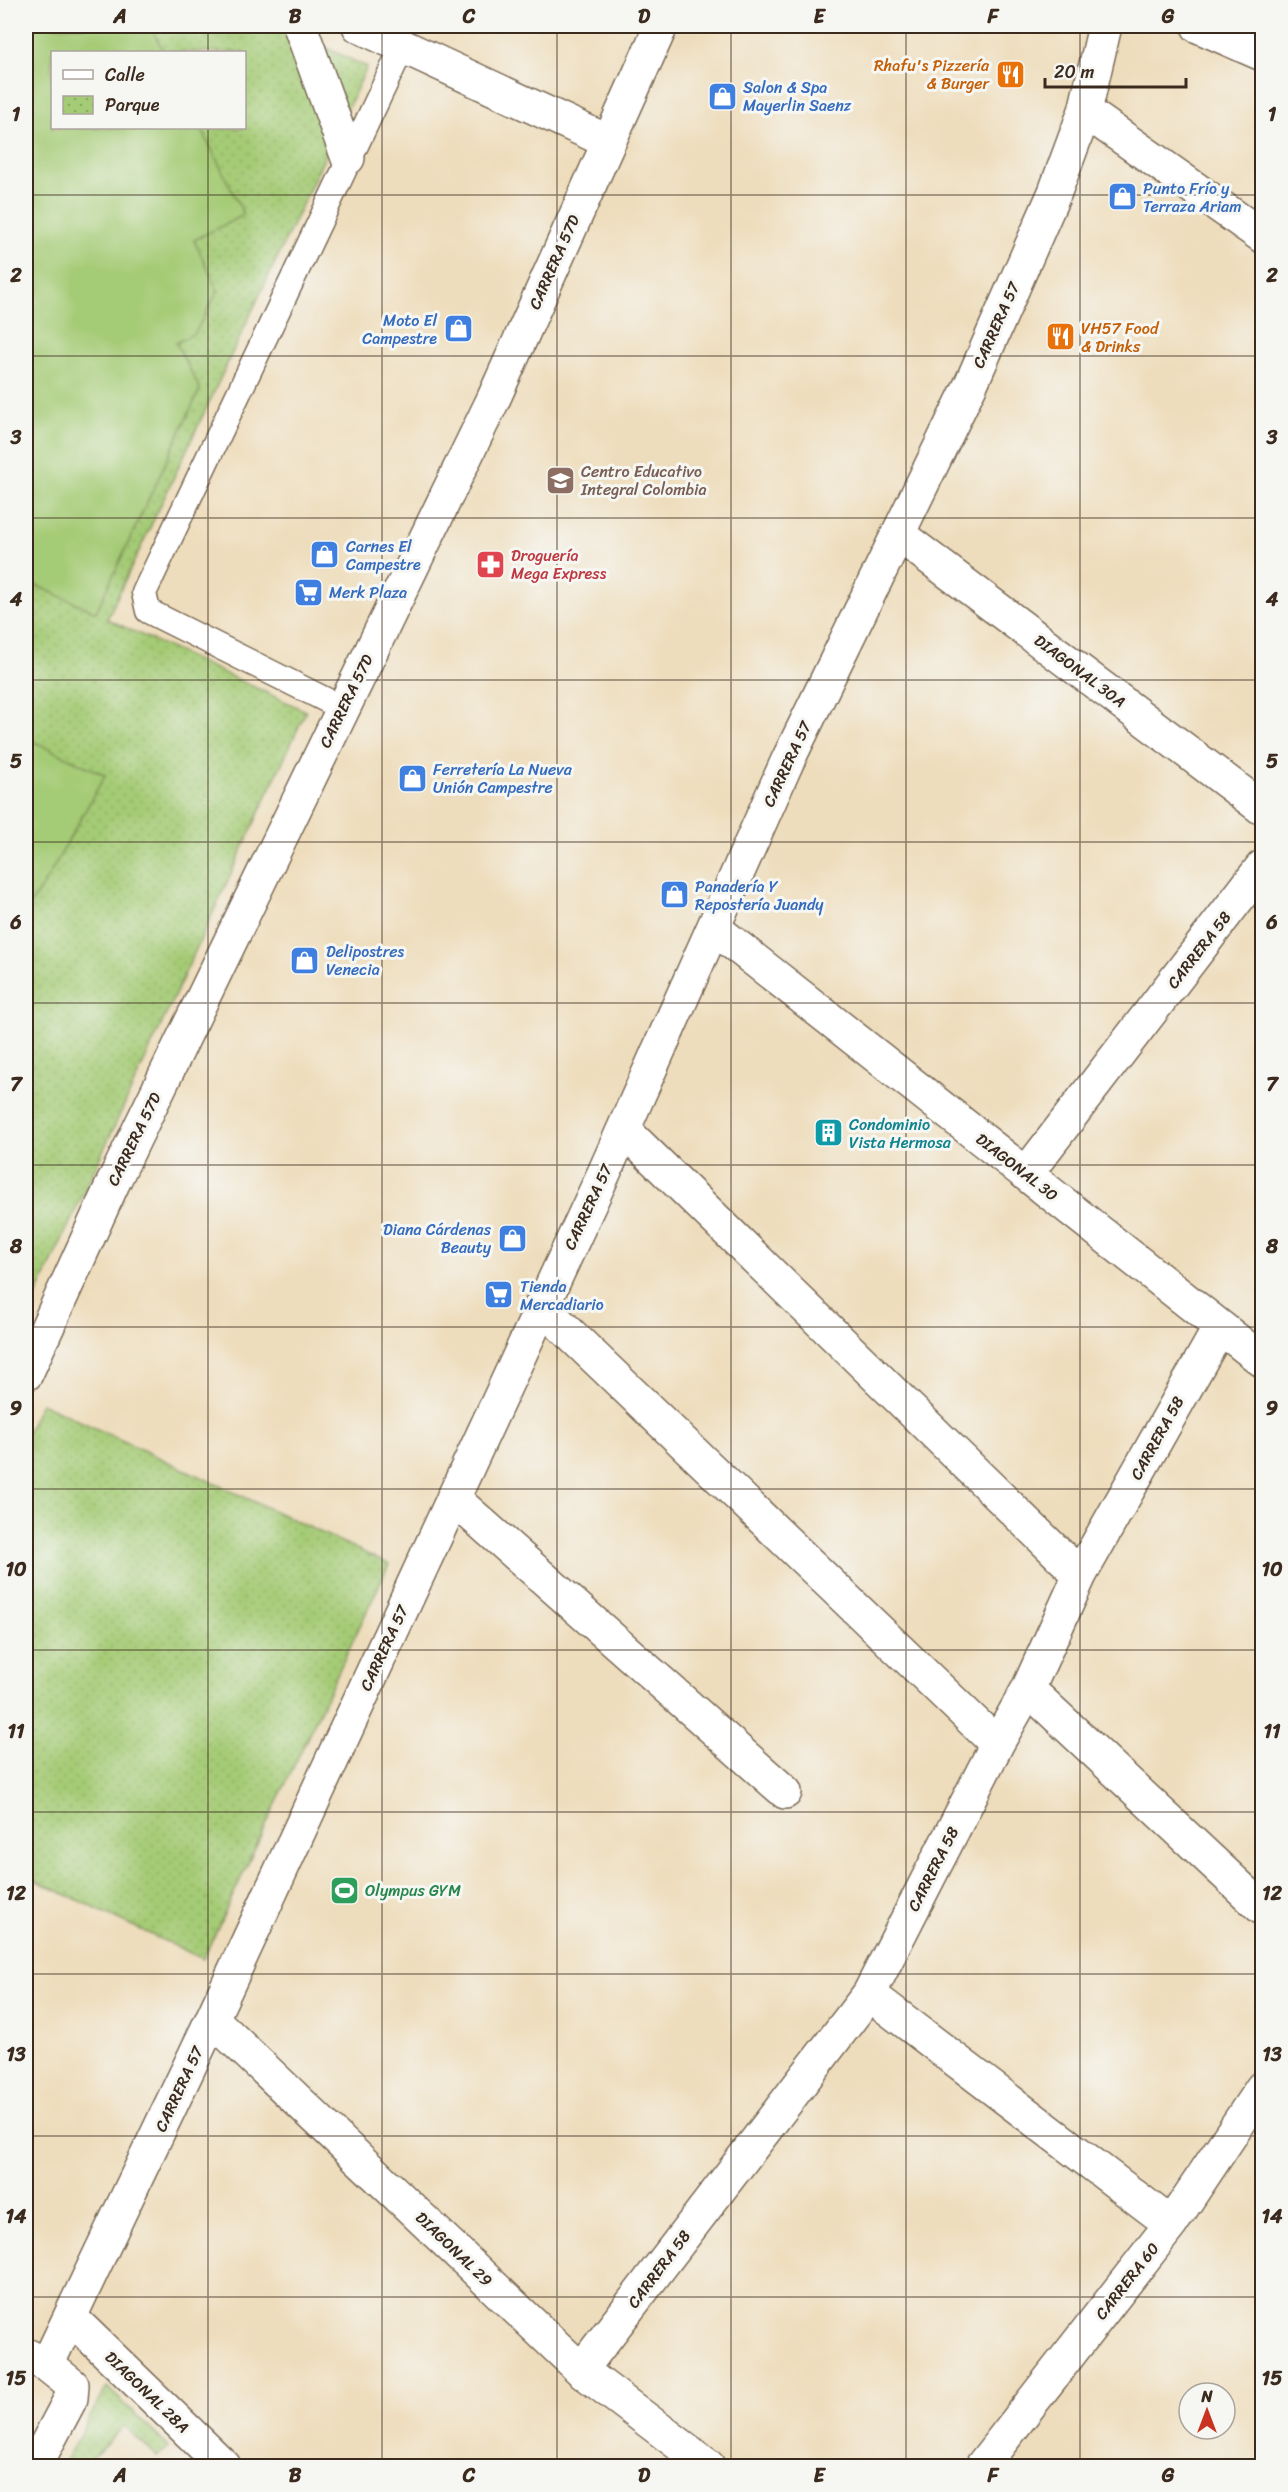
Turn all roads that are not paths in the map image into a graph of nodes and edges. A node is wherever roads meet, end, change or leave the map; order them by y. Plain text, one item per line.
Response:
1 (300, 26) edge
2 (359, 26) edge
3 (661, 26) edge
4 (1105, 26) edge
5 (1198, 26) edge
6 (413, 41) edge
7 (1263, 54) edge
8 (1085, 111) junction
9 (609, 141) junction
10 (348, 158) junction
11 (1263, 236) edge
12 (898, 534) junction
13 (342, 708) junction
14 (1263, 808) edge
15 (1263, 867) edge
16 (714, 928) junction
17 (624, 1131) junction
18 (1026, 1174) junction
19 (541, 1306) junction
20 (1220, 1327) junction
21 (1263, 1360) edge
22 (26, 1374) edge
23 (453, 1498) junction
24 (1080, 1575) junction
25 (1028, 1689) junction
26 (997, 1744) junction
27 (785, 1792) dead end
28 (1263, 1908) edge
29 (869, 1994) junction
30 (212, 2019) junction
31 (1263, 2088) edge
32 (1171, 2224) junction
33 (70, 2317) junction
34 (36, 2360) edge
35 (581, 2370) junction
36 (35, 2466) edge
37 (224, 2466) edge
38 (708, 2466) edge
39 (982, 2466) edge

1 - 10 street
2 - 6 street
3 - 9 street, CARRERA 57D
4 - 8 street, CARRERA 57
5 - 7 street
6 - 9 street
6 - 10 lane
8 - 11 street
8 - 12 street, CARRERA 57
9 - 13 street, CARRERA 57D
10 - 13 lane
12 - 14 street, DIAGONAL 30A
12 - 16 street, CARRERA 57
13 - 22 street, CARRERA 57D
15 - 18 street, CARRERA 58
16 - 17 street, CARRERA 57
16 - 18 street, DIAGONAL 30
17 - 19 street, CARRERA 57
17 - 24 street
18 - 20 street, DIAGONAL 30
19 - 23 street, CARRERA 57
19 - 26 street
20 - 21 street, DIAGONAL 30
20 - 24 street, CARRERA 58
23 - 27 street
23 - 30 street, CARRERA 57
24 - 25 street, CARRERA 58
25 - 26 street, CARRERA 58
25 - 28 street
26 - 29 street, CARRERA 58
29 - 32 street
29 - 35 street, CARRERA 58
30 - 33 street, CARRERA 57
30 - 35 street, DIAGONAL 29
31 - 32 street, CARRERA 60
32 - 39 street, CARRERA 60
33 - 34 street, CARRERA 57
33 - 37 street, DIAGONAL 28A
34 - 36 street, CARRERA 57
35 - 38 street, DIAGONAL 29

